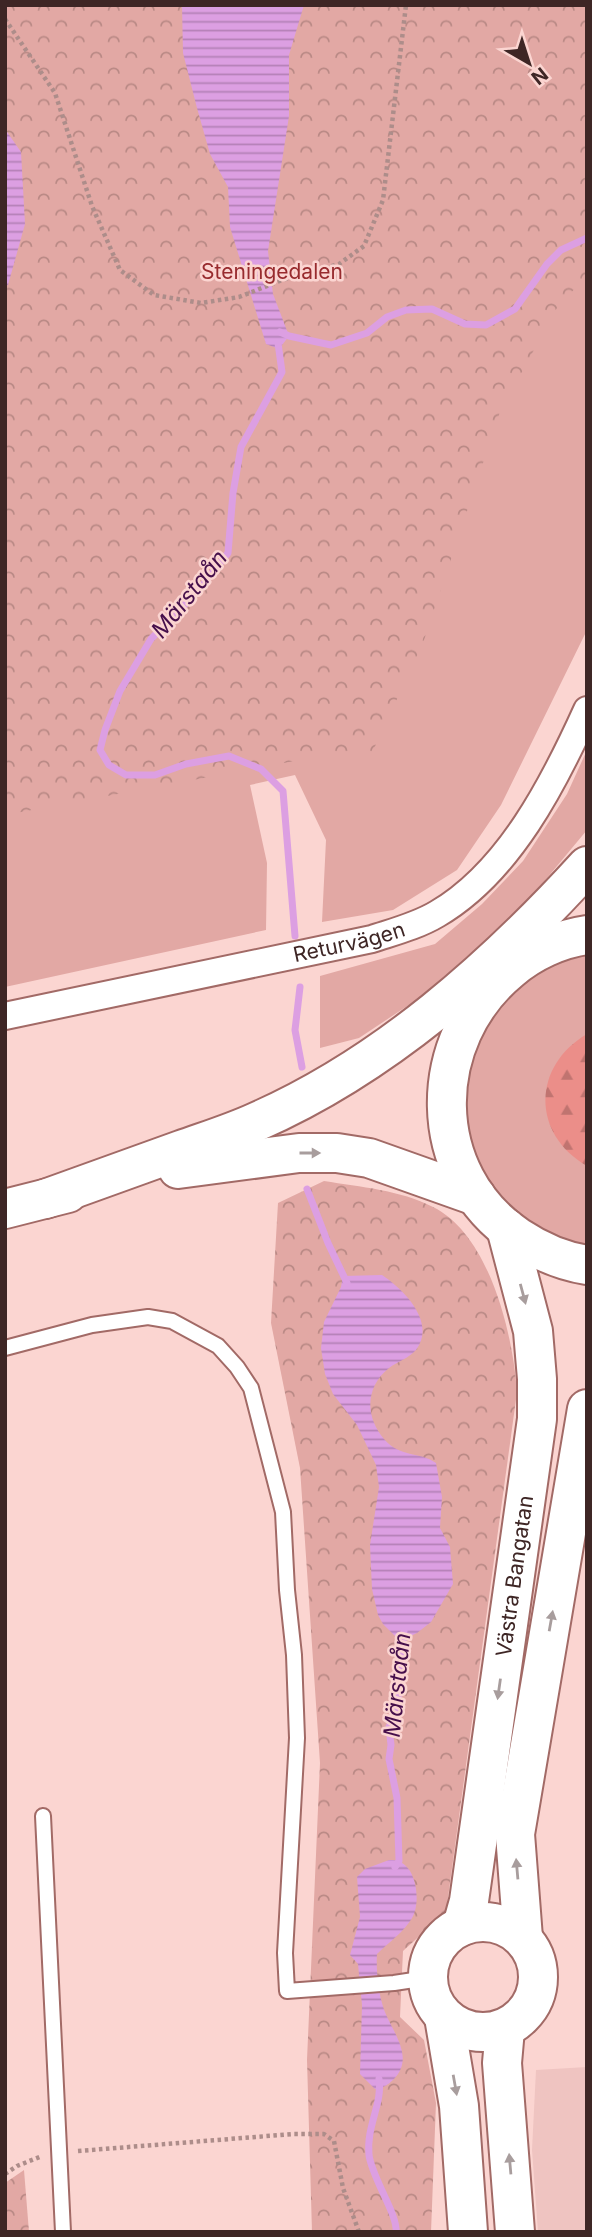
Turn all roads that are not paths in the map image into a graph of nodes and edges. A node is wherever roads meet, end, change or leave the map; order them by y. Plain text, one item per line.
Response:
1 (587, 710) edge
2 (587, 866) edge
3 (587, 884) edge
4 (587, 935) edge
5 (520, 961) junction
6 (475, 1006) junction
7 (5, 1016) edge
8 (194, 1165) junction
9 (476, 1196) junction
10 (45, 1199) junction
11 (5, 1209) edge
12 (506, 1228) junction
13 (587, 1265) edge
14 (5, 1348) edge
15 (587, 1409) edge
16 (43, 1816) dead end
17 (462, 1926) junction
18 (523, 1937) junction
19 (411, 1980) junction
20 (444, 2017) junction
21 (505, 2029) junction
22 (63, 2232) edge
23 (468, 2232) edge
24 (515, 2232) edge

1 - 7 street, Returvägen
2 - 10 street
3 - 5 street
4 - 5 street
5 - 6 street
6 - 8 street
6 - 9 street
8 -> 9 street
8 - 10 street
9 - 12 street
10 - 11 street
12 - 13 street
12 -> 17 street, Västra Bangatan
14 - 19 lane
18 -> 15 street, Västra Bangatan
16 - 22 lane
17 - 18 street
17 - 19 street
18 - 21 street, Västra Bangatan
19 - 20 street
20 - 21 street
20 -> 23 street
24 -> 21 street

